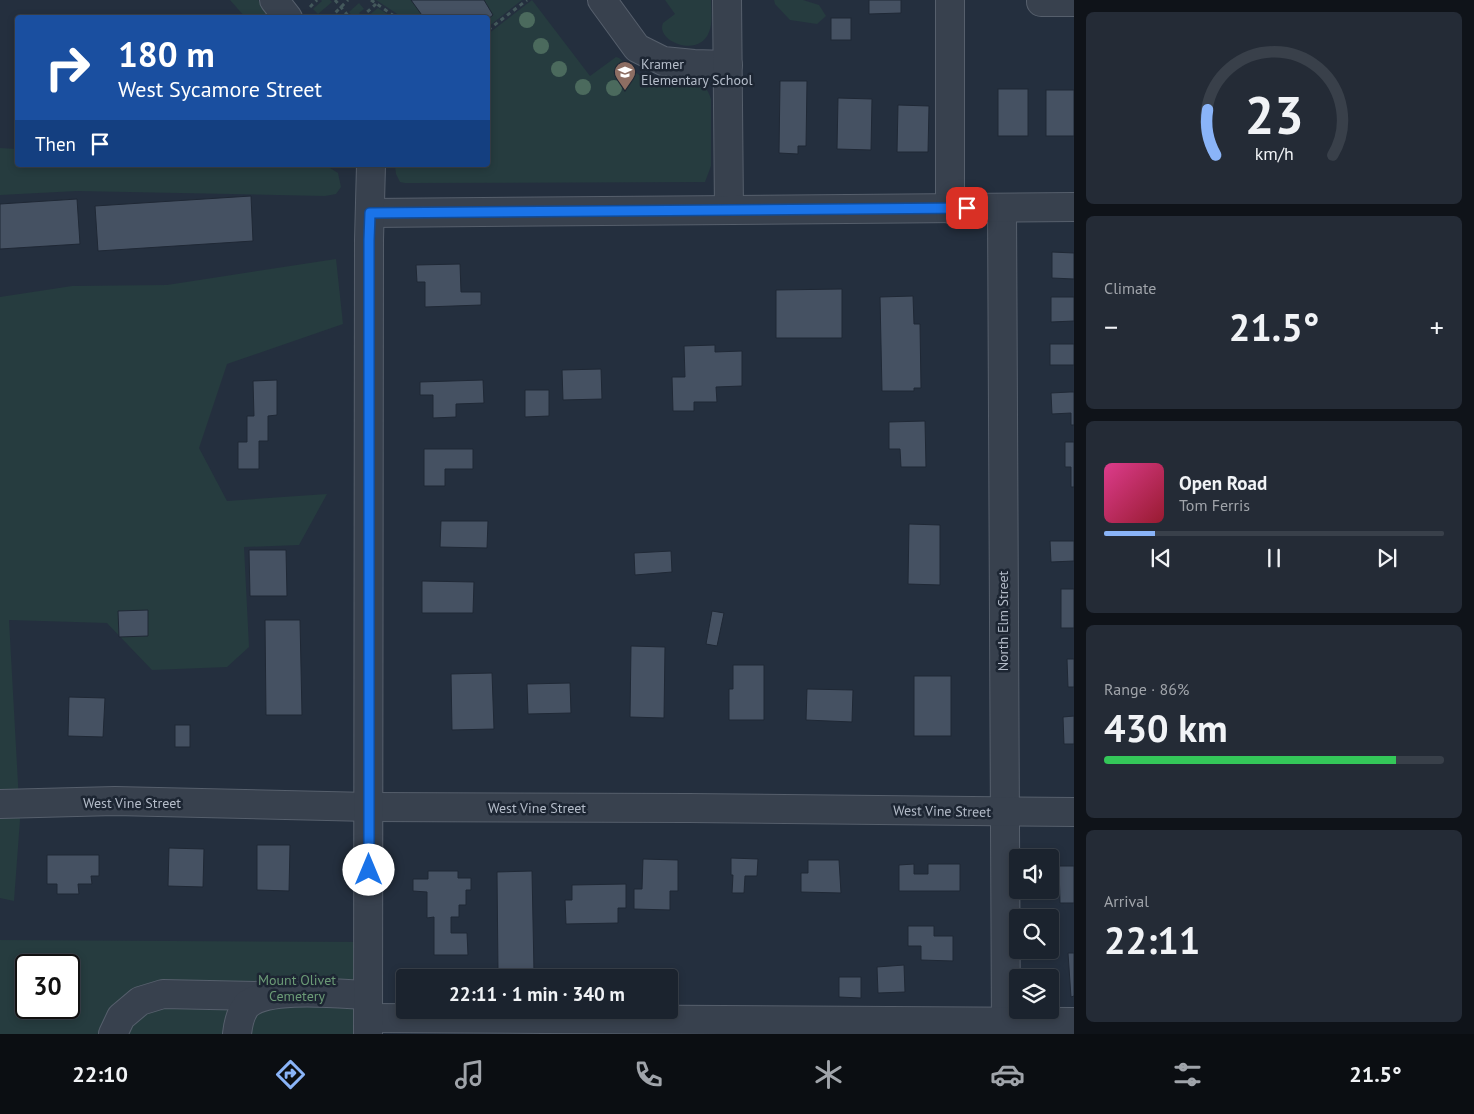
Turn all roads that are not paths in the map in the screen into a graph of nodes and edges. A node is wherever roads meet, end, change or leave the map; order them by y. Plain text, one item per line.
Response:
1 (274, 0) edge
2 (602, 0) edge
3 (727, 0) edge
4 (950, 0) edge
5 (1042, 0) edge
6 (1074, 2) edge
7 (286, 15) edge
8 (728, 65) junction
9 (371, 167) edge
10 (1074, 207) edge
11 (950, 208) junction
12 (1002, 208) junction
13 (729, 210) junction
14 (370, 213) junction
15 (0, 804) edge
16 (369, 807) junction
17 (1004, 812) junction
18 (1074, 812) edge
19 (261, 996) junction
20 (368, 1016) edge
21 (1074, 1022) edge
22 (847, 1028) edge
23 (1006, 1028) edge
24 (113, 1034) edge
25 (238, 1034) edge

1 - 7 street
2 - 8 street
3 - 8 street
4 - 11 street
5 - 6 street
8 - 13 street
9 - 14 street
10 - 12 street
11 - 12 street
11 - 13 street
12 - 17 street, North Elm Street
13 - 14 street
14 - 16 street
15 - 16 street, West Vine Street
16 - 17 street, West Vine Street
16 - 20 street
17 - 18 street, West Vine Street
17 - 23 street, North Elm Street
19 - 20 street
19 - 24 street
19 - 25 street
20 - 22 street
21 - 23 street
22 - 23 street

